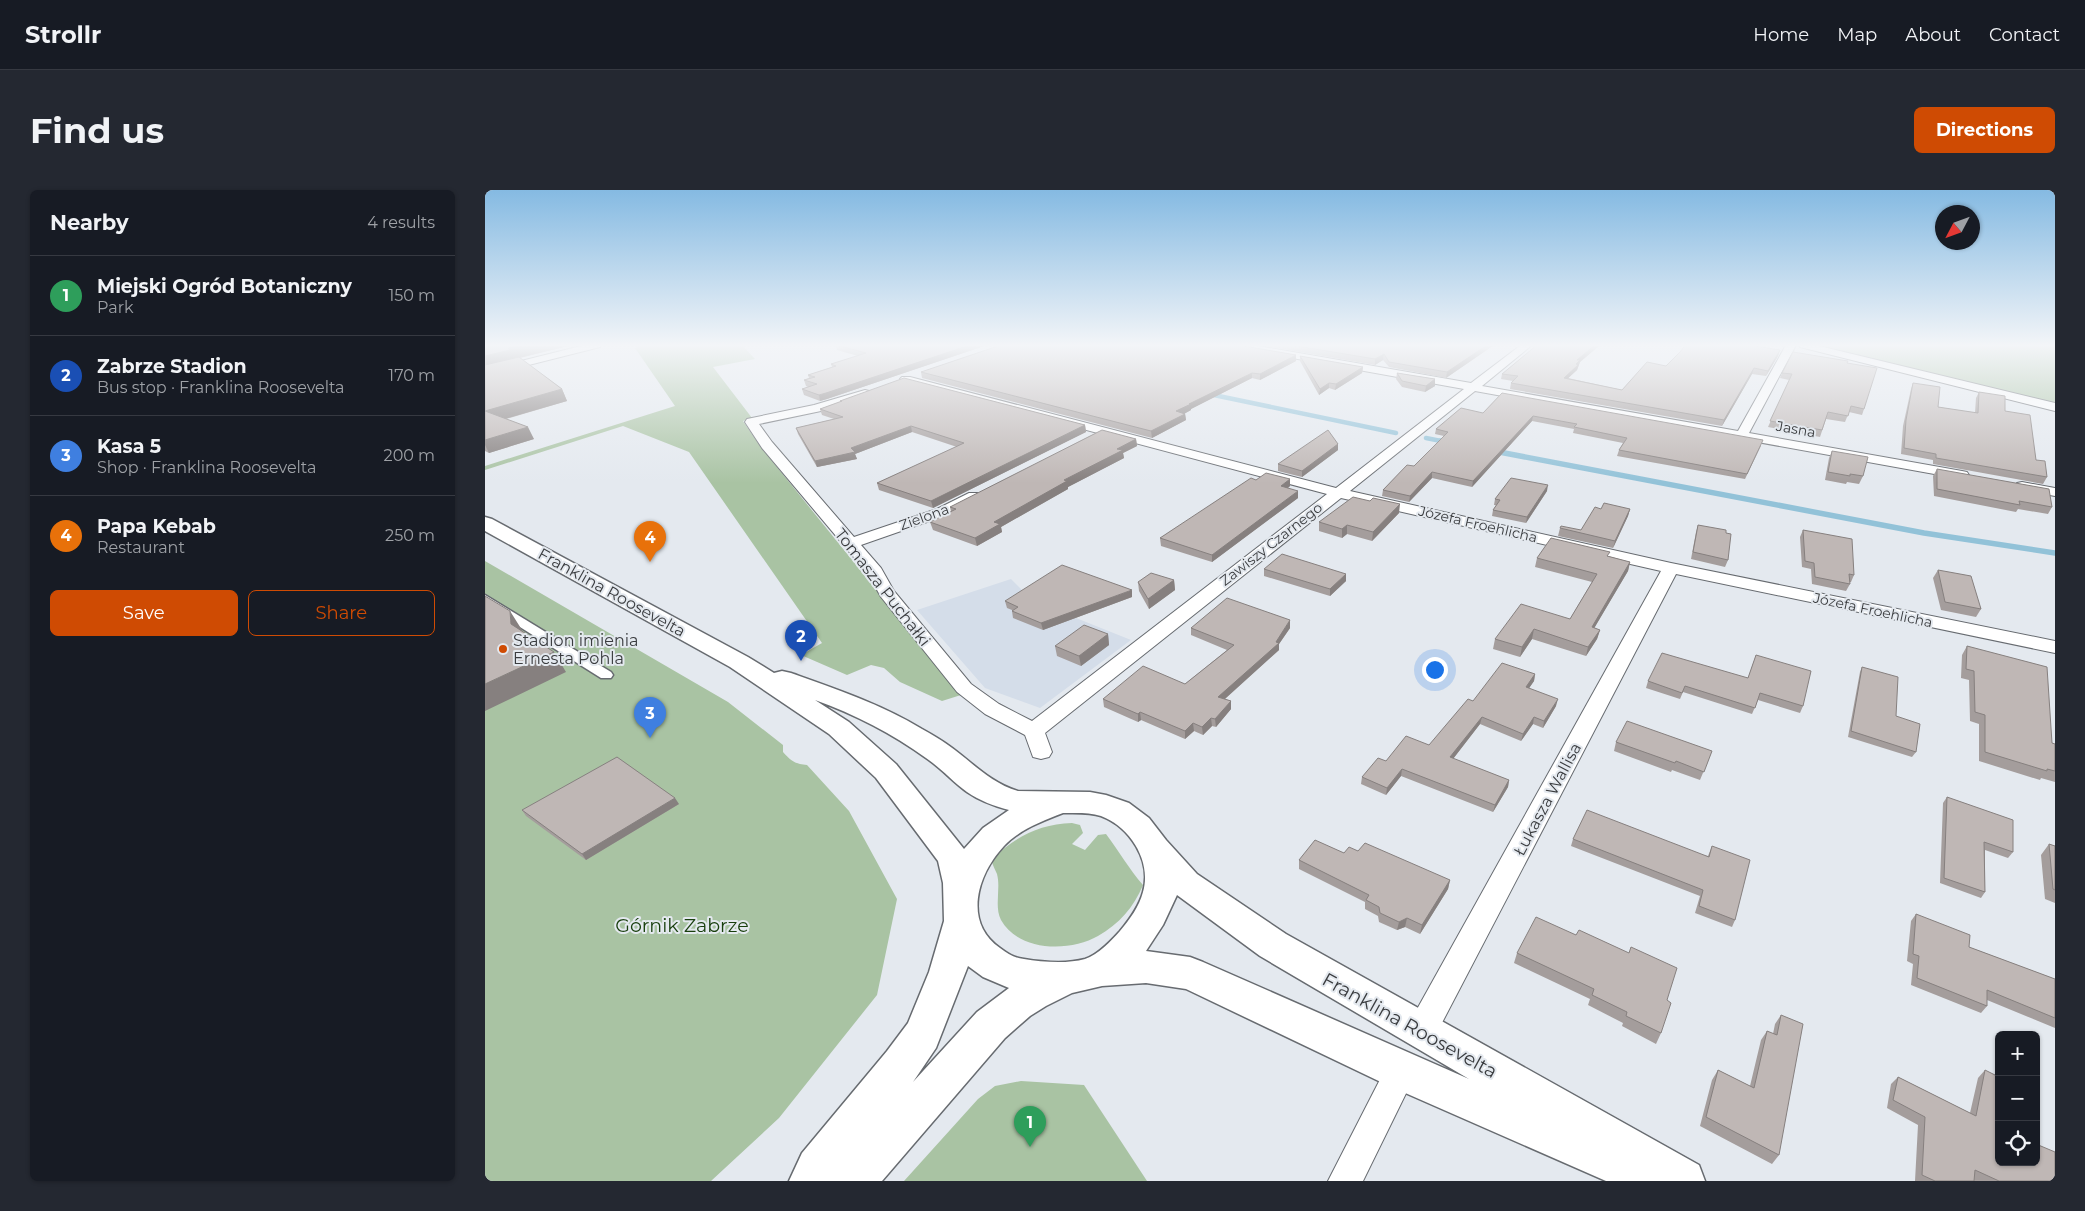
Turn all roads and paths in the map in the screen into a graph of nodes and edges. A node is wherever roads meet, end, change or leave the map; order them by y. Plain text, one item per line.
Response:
1 (869, 391) edge
2 (946, 391) edge
3 (1467, 391) edge
4 (1497, 391) edge
5 (1766, 391) edge
6 (1991, 391) edge
7 (2055, 407) edge
8 (1103, 430) junction
9 (1742, 435) junction
10 (1085, 439) edge
11 (1972, 477) edge
12 (2010, 484) edge
13 (988, 489) edge
14 (1337, 492) junction
15 (2055, 492) edge
16 (485, 523) edge
17 (851, 543) junction
18 (1671, 568) junction
19 (485, 599) edge
20 (2055, 647) edge
21 (739, 662) junction
22 (606, 675) dead end
23 (1034, 730) junction
24 (1041, 752) dead end
25 (1061, 802) junction
26 (1153, 847) junction
27 (961, 909) junction
28 (1083, 974) junction
29 (1422, 1030) junction
30 (1401, 1071) junction
31 (811, 1181) edge
32 (852, 1181) edge
33 (1345, 1181) edge
34 (1658, 1181) edge
35 (1683, 1181) edge

1 - 17 street, Tomasza Puchałki
2 - 8 street, Józefa Froehlicha
3 - 14 street, Zawiszy Czarnego
4 - 9 street, Jasna
5 - 9 street
6 - 7 street
8 - 10 street
8 - 14 street, Józefa Froehlicha
9 - 11 street, Jasna
12 - 15 street
13 - 17 street, Zielona
14 - 18 street, Józefa Froehlicha
14 - 23 street, Zawiszy Czarnego
16 - 21 street, Franklina Roosevelta
17 - 23 street, Tomasza Puchałki
18 - 20 street, Józefa Froehlicha
18 - 29 street, Łukasza Wallisa
19 - 22 street
21 - 25 street, Franklina Roosevelta
21 - 27 street, Franklina Roosevelta
23 - 24 street
25 - 26 street, Franklina Roosevelta
25 - 27 street
26 - 28 street
26 - 29 street, Franklina Roosevelta
27 - 28 street
27 - 31 street
28 - 30 street
28 - 32 street
29 - 35 street, Franklina Roosevelta
30 - 33 street
30 - 34 street

